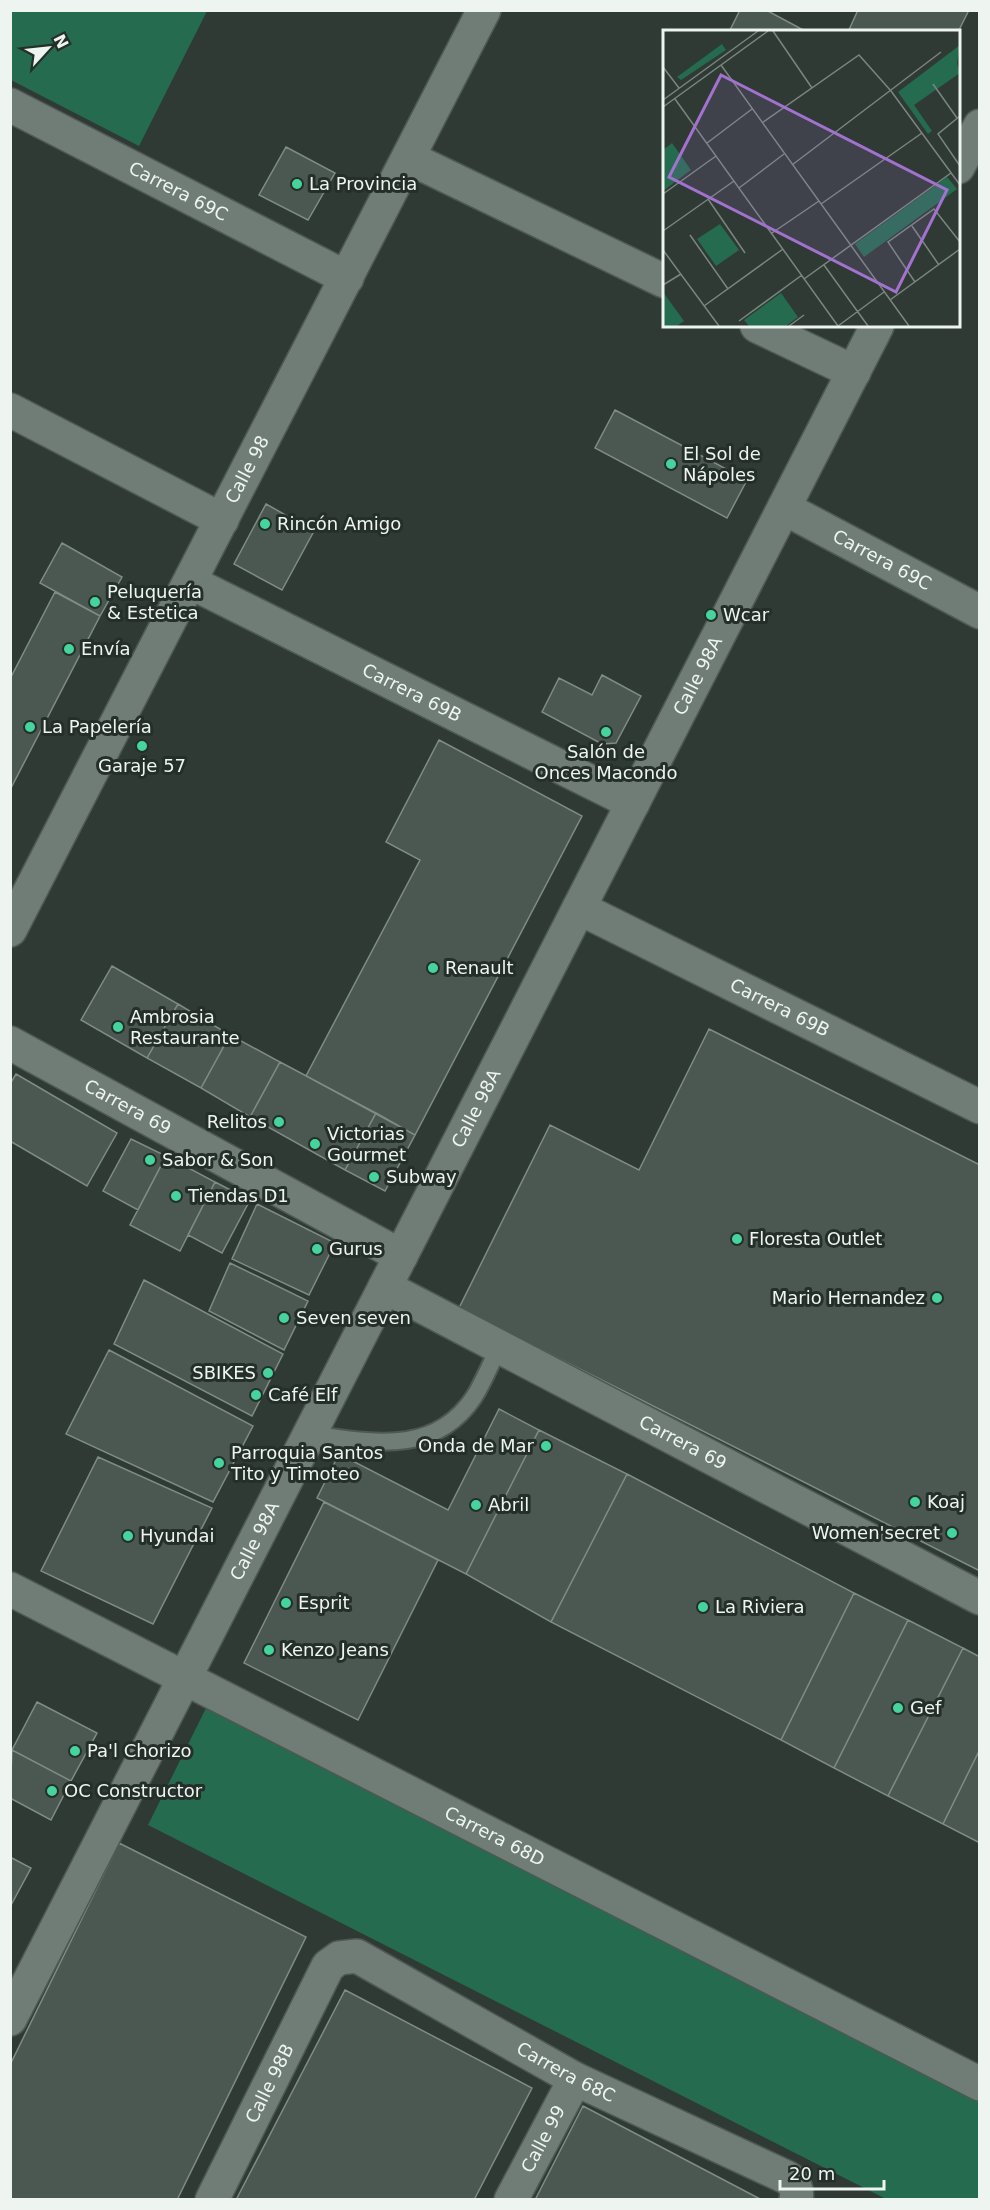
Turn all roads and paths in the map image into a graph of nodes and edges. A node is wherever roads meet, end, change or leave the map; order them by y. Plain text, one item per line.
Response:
1 (484, 10) edge
2 (10, 105) edge
3 (980, 126) edge
4 (409, 158) junction
5 (960, 163) edge
6 (347, 278) junction
7 (663, 281) edge
8 (759, 327) edge
9 (877, 327) edge
10 (854, 372) junction
11 (10, 410) edge
12 (784, 508) junction
13 (222, 520) junction
14 (190, 582) junction
15 (980, 612) edge
16 (633, 803) junction
17 (579, 908) junction
18 (10, 930) edge
19 (10, 1043) edge
20 (980, 1107) edge
21 (401, 1257) junction
22 (385, 1287) junction
23 (499, 1347) junction
24 (310, 1434) junction
25 (10, 1589) edge
26 (980, 1598) edge
27 (185, 1678) junction
28 (328, 1966) joint
29 (10, 2019) edge
30 (575, 2079) junction
31 (980, 2084) edge
32 (212, 2199) edge
33 (511, 2199) edge
34 (796, 2199) edge

1 - 4 street, Calle 98
2 - 6 street, Carrera 69C
3 - 5 street
4 - 6 street, Calle 98
4 - 7 street
6 - 13 street, Calle 98
8 - 10 street
9 - 10 street, Calle 98A
10 - 12 street, Calle 98A
11 - 13 street
12 - 15 street, Carrera 69C
12 - 16 street, Calle 98A
13 - 14 street, Calle 98
14 - 16 street, Carrera 69B
14 - 18 street, Calle 98
16 - 17 street, Calle 98A
17 - 20 street, Carrera 69B
17 - 21 street, Calle 98A
19 - 21 street, Carrera 69
21 - 22 street, Calle 98A
22 - 23 street, Carrera 69
22 - 24 street, Calle 98A
23 - 24 lane
23 - 26 street, Carrera 69
24 - 27 street, Calle 98A
25 - 27 street, Carrera 68D
27 - 29 street, Calle 98A
27 - 31 street, Carrera 68D
28 - 30 street, Carrera 68C
28 - 32 street, Calle 98B
30 - 33 street, Calle 99
30 - 34 street, Carrera 68C

